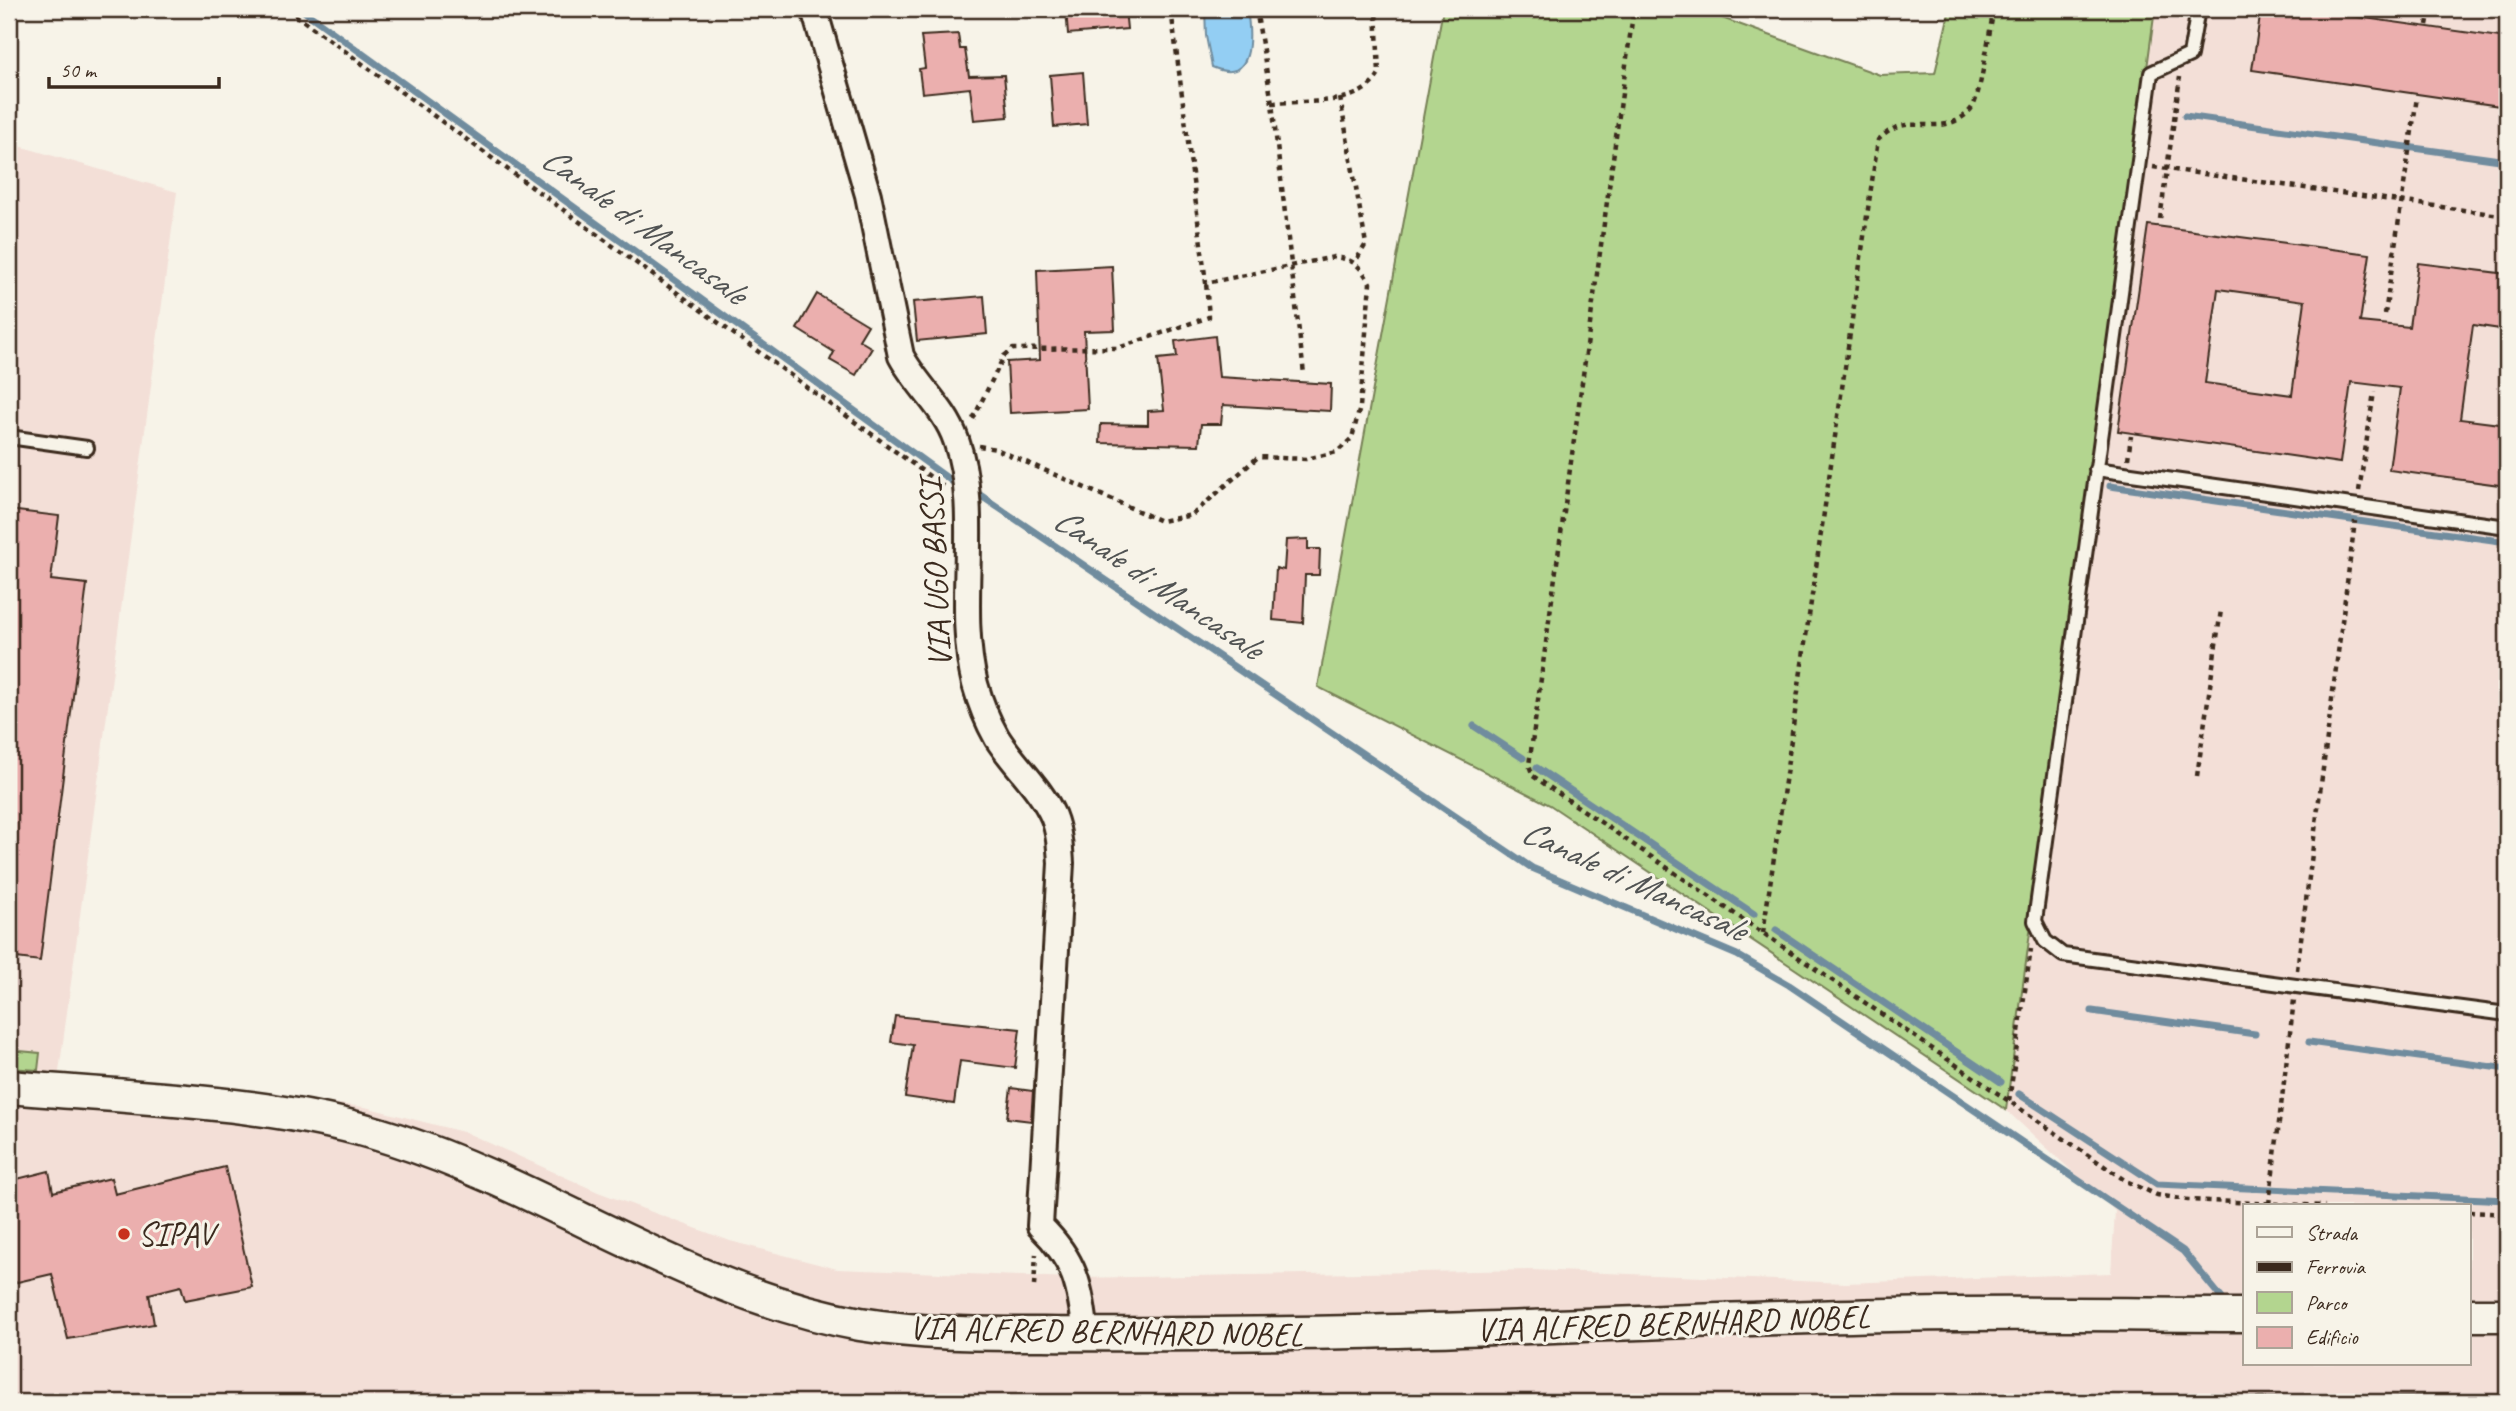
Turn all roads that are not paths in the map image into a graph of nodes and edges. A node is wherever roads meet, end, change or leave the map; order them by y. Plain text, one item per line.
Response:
1 (814, 9) edge
2 (2198, 9) edge
3 (9, 437) edge
4 (87, 448) dead end
5 (2096, 470) junction
6 (2507, 527) edge
7 (2507, 1014) edge
8 (9, 1087) edge
9 (2243, 1315) edge
10 (2470, 1315) edge
11 (2507, 1315) edge
12 (1086, 1335) junction

1 - 12 street, VIA UGO BASSI
2 - 5 lane
3 - 4 lane
5 - 6 lane
5 - 7 lane
8 - 12 street, VIA ALFRED BERNHARD NOBEL
9 - 12 street, VIA ALFRED BERNHARD NOBEL
10 - 11 street

